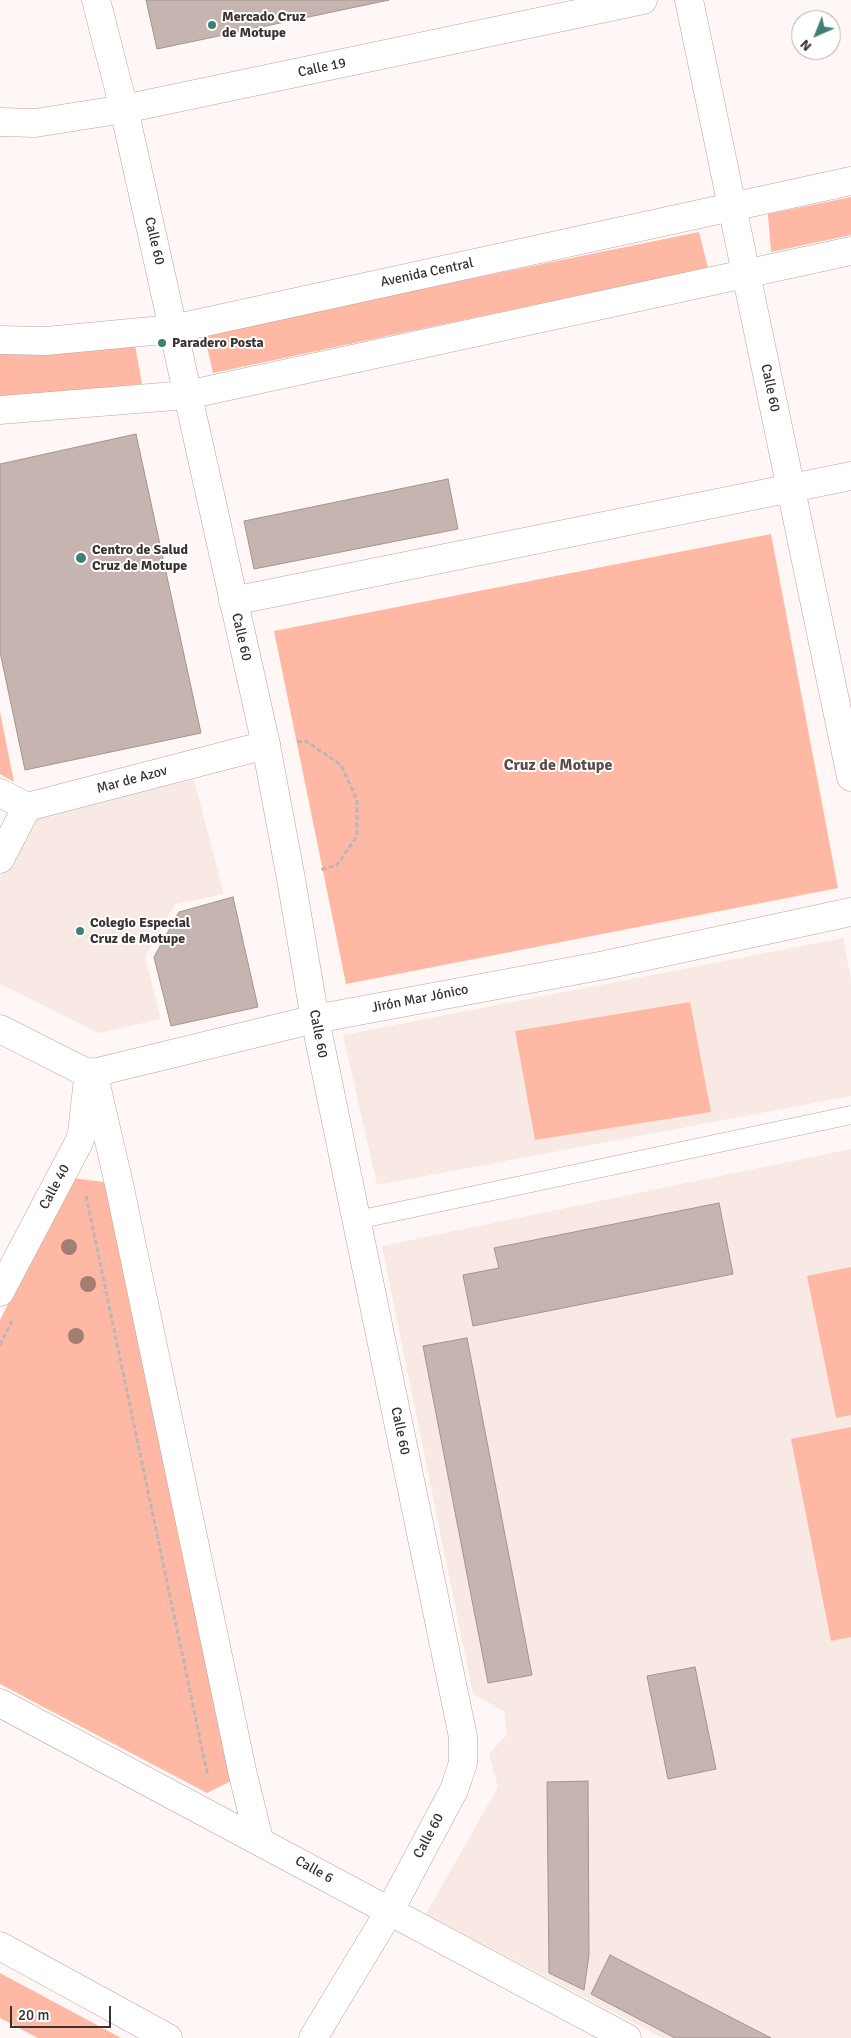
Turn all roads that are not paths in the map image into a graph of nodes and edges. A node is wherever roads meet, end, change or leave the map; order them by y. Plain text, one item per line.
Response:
1 (96, 0) edge
2 (643, 0) edge
3 (689, 0) edge
4 (124, 109) junction
5 (0, 122) edge
6 (851, 181) edge
7 (732, 206) junction
8 (851, 251) edge
9 (746, 274) junction
10 (173, 329) junction
11 (0, 340) edge
12 (187, 395) junction
13 (0, 410) edge
14 (851, 476) edge
15 (790, 488) junction
16 (233, 601) junction
17 (841, 684) edge
18 (266, 745) junction
19 (851, 777) edge
20 (0, 793) edge
21 (27, 807) junction
22 (0, 859) edge
23 (851, 912) edge
24 (315, 1019) junction
25 (0, 1029) edge
26 (91, 1073) junction
27 (851, 1115) edge
28 (357, 1220) junction
29 (0, 1292) edge
30 (0, 1703) edge
31 (259, 1840) junction
32 (388, 1912) junction
33 (0, 1946) edge
34 (168, 2038) edge
35 (312, 2038) edge
36 (627, 2038) edge

1 - 4 street, Calle 60
2 - 4 street, Calle 19
3 - 7 street, Calle 60
4 - 5 street, Calle 19
4 - 10 street, Calle 60
6 - 7 street, Avenida Central
7 - 9 street, Calle 60
7 - 10 street, Avenida Central
8 - 9 street
9 - 12 street
9 - 15 street, Calle 60
10 - 11 street, Avenida Central
10 - 12 street, Calle 60
12 - 13 street
12 - 16 street, Calle 60
14 - 15 street
15 - 16 street
15 - 17 street, Calle 60
16 - 18 street, Calle 60
17 - 19 street, Calle 60
18 - 21 street, Mar de Azov
18 - 24 street, Calle 60
20 - 21 street
21 - 22 street
23 - 24 street, Jirón Mar Jónico
24 - 26 street, Jirón Mar Jónico
24 - 28 street, Calle 60
25 - 26 street
26 - 29 street, Calle 40
26 - 31 street
27 - 28 lane
28 - 32 street, Calle 60
30 - 31 street, Calle 6
31 - 32 street, Calle 6
32 - 35 street, Calle 60
32 - 36 street, Calle 6
33 - 34 street

